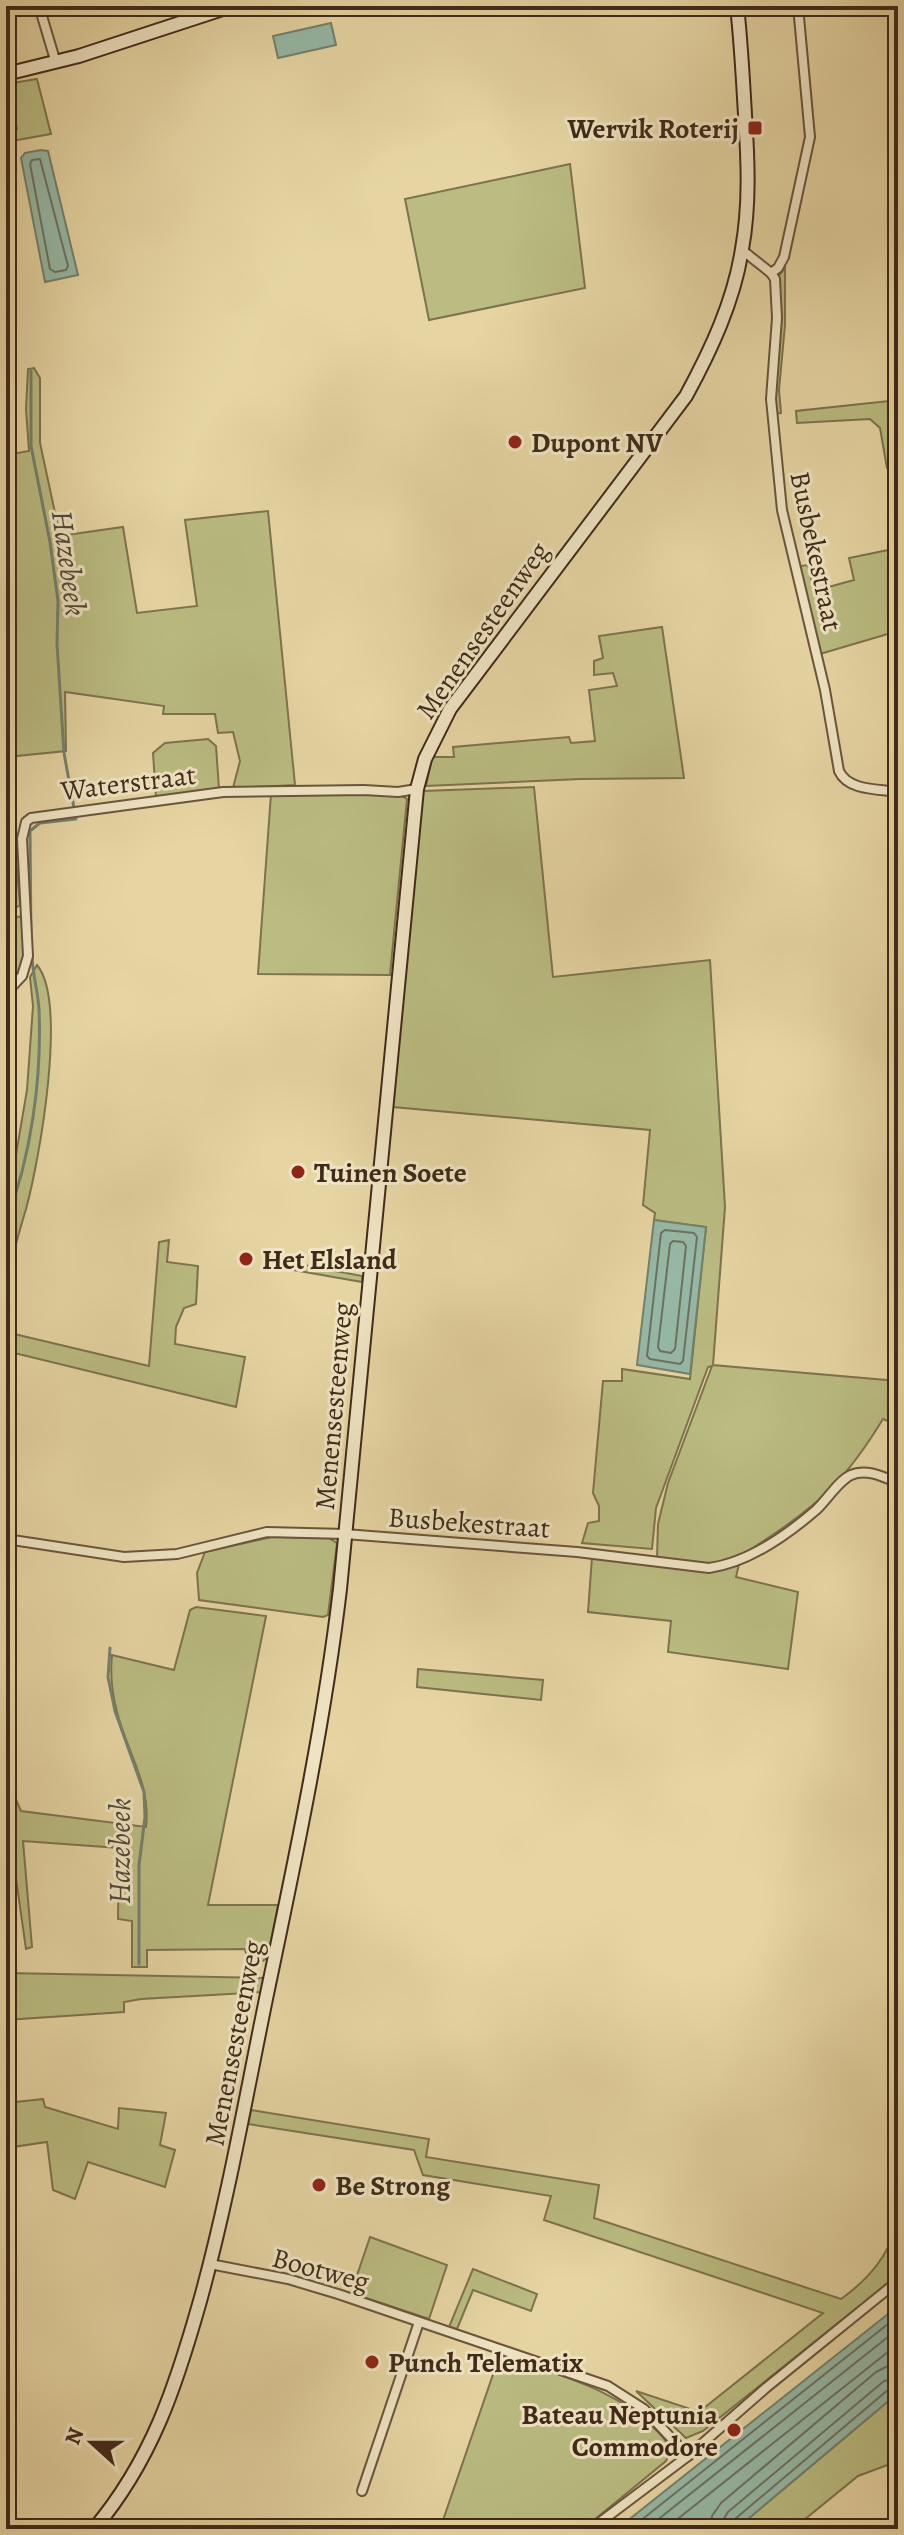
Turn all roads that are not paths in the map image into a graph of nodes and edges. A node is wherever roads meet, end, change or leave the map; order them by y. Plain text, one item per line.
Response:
1 (39, 6) edge
2 (232, 6) edge
3 (737, 6) edge
4 (798, 6) edge
5 (56, 63) junction
6 (6, 74) edge
7 (742, 250) junction
8 (771, 273) junction
9 (417, 789) junction
10 (898, 792) edge
11 (6, 993) edge
12 (898, 1483) edge
13 (345, 1534) junction
14 (6, 1539) edge
15 (210, 2264) junction
16 (898, 2281) edge
17 (419, 2322) junction
18 (688, 2456) junction
19 (362, 2491) dead end
20 (94, 2529) edge
21 (591, 2529) edge

1 - 5 street
2 - 5 street
3 - 7 street, Menensesteenweg
4 - 8 street
5 - 6 street
7 - 8 street
7 - 9 street, Menensesteenweg
8 - 10 street, Busbekestraat
9 - 11 street, Waterstraat
9 - 13 street, Menensesteenweg
12 - 13 street, Busbekestraat
13 - 14 street, Busbekestraat
13 - 15 street, Menensesteenweg
15 - 17 street, Bootweg
15 - 20 street, Menensesteenweg
16 - 18 street
17 - 18 street, Bootweg
17 - 19 street
18 - 21 street

